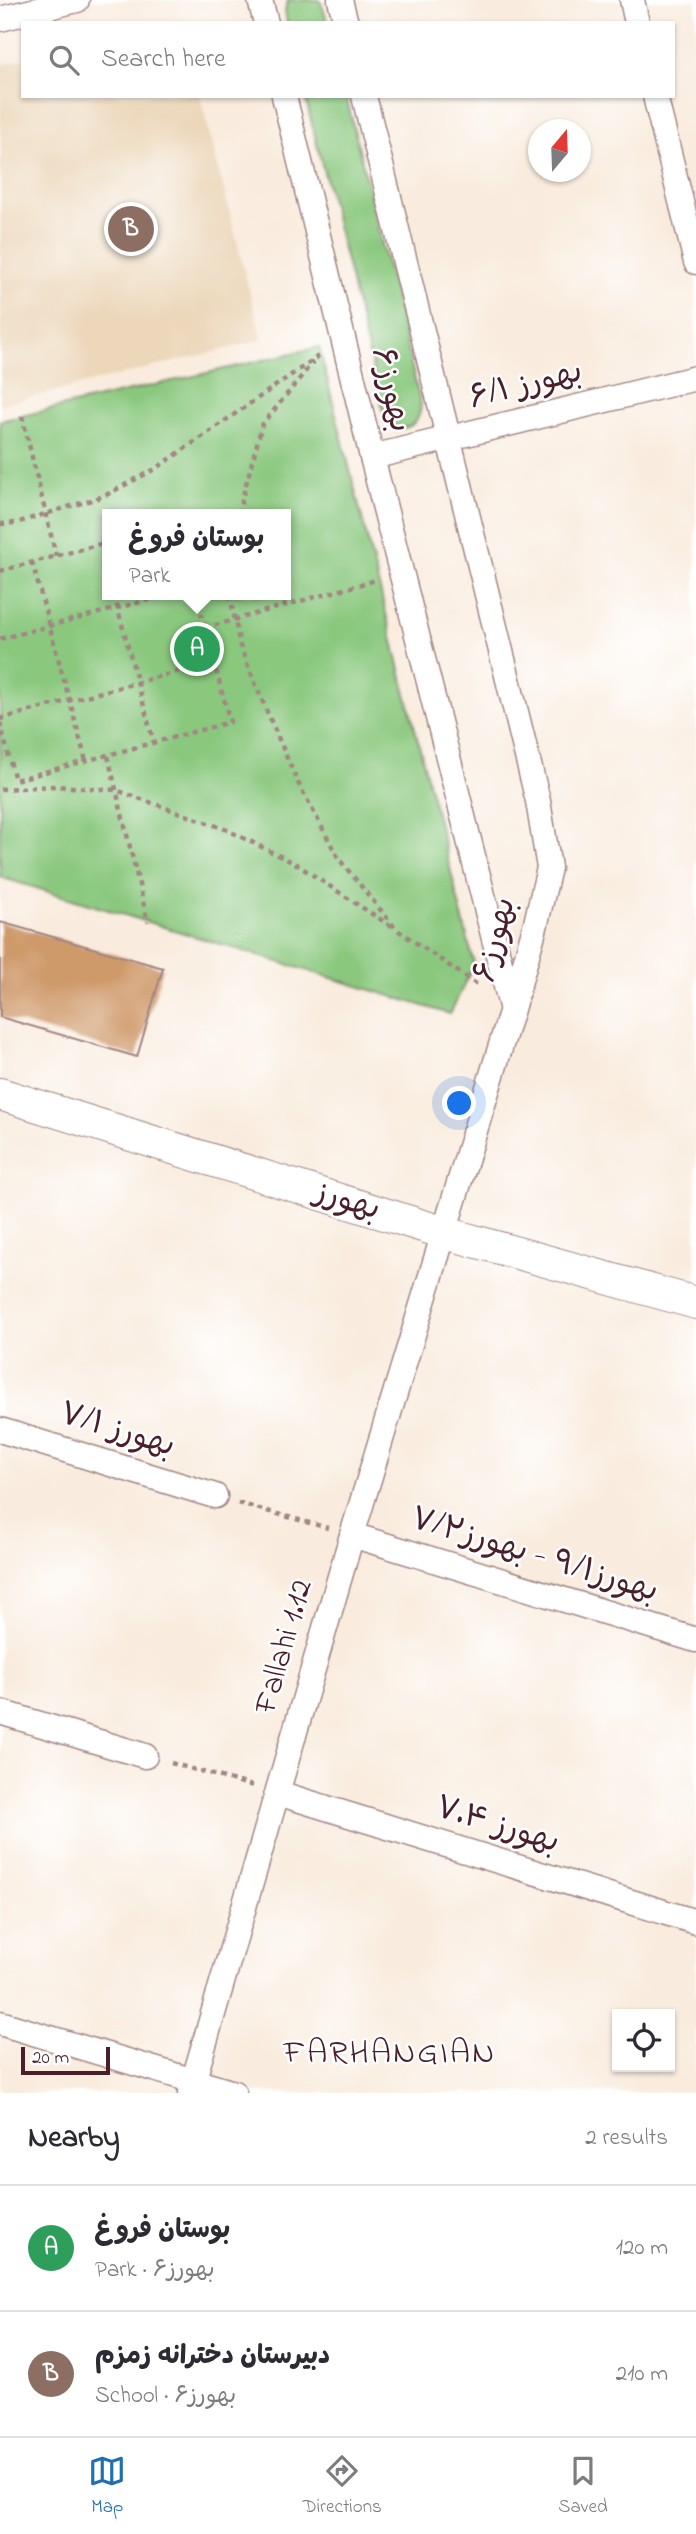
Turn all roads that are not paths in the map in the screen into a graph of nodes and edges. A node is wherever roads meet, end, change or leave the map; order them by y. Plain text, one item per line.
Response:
1 (77, 0) edge
2 (260, 0) edge
3 (340, 0) edge
4 (632, 0) edge
5 (0, 19) edge
6 (265, 21) edge
7 (345, 21) edge
8 (637, 21) edge
9 (284, 98) edge
10 (364, 98) edge
11 (655, 98) edge
12 (696, 262) edge
13 (696, 378) edge
14 (447, 439) junction
15 (372, 457) junction
16 (512, 1009) junction
17 (0, 1094) edge
18 (442, 1232) junction
19 (696, 1303) edge
20 (0, 1430) edge
21 (215, 1496) road end
22 (352, 1535) junction
23 (696, 1640) edge
24 (0, 1712) edge
25 (145, 1756) road end
26 (278, 1793) junction
27 (696, 1922) edge
28 (0, 2023) edge
29 (192, 2087) edge
30 (234, 2093) edge

1 - 5 street
2 - 6 street
3 - 7 street
4 - 8 street
9 - 15 street, بهورز۶
10 - 14 street, بهورز۶
11 - 12 street
13 - 14 street, بهورز ۶/۱
14 - 15 street, بهورز ۶/۱
14 - 16 street, بهورز۶
15 - 16 street, بهورز۶
16 - 18 street, Fallahi 1.12
17 - 18 street, بهورز
18 - 19 street, بهورز
18 - 22 street, Fallahi 1.12
20 - 21 street, بهورز ۷/۱
22 - 23 street, بهورز۹/۱ - بهورز۷/۲
22 - 26 street, Fallahi 1.12
24 - 25 street
26 - 27 street, بهورز ۷.۴
26 - 29 street, Fallahi 1.12
28 - 29 street
29 - 30 street

